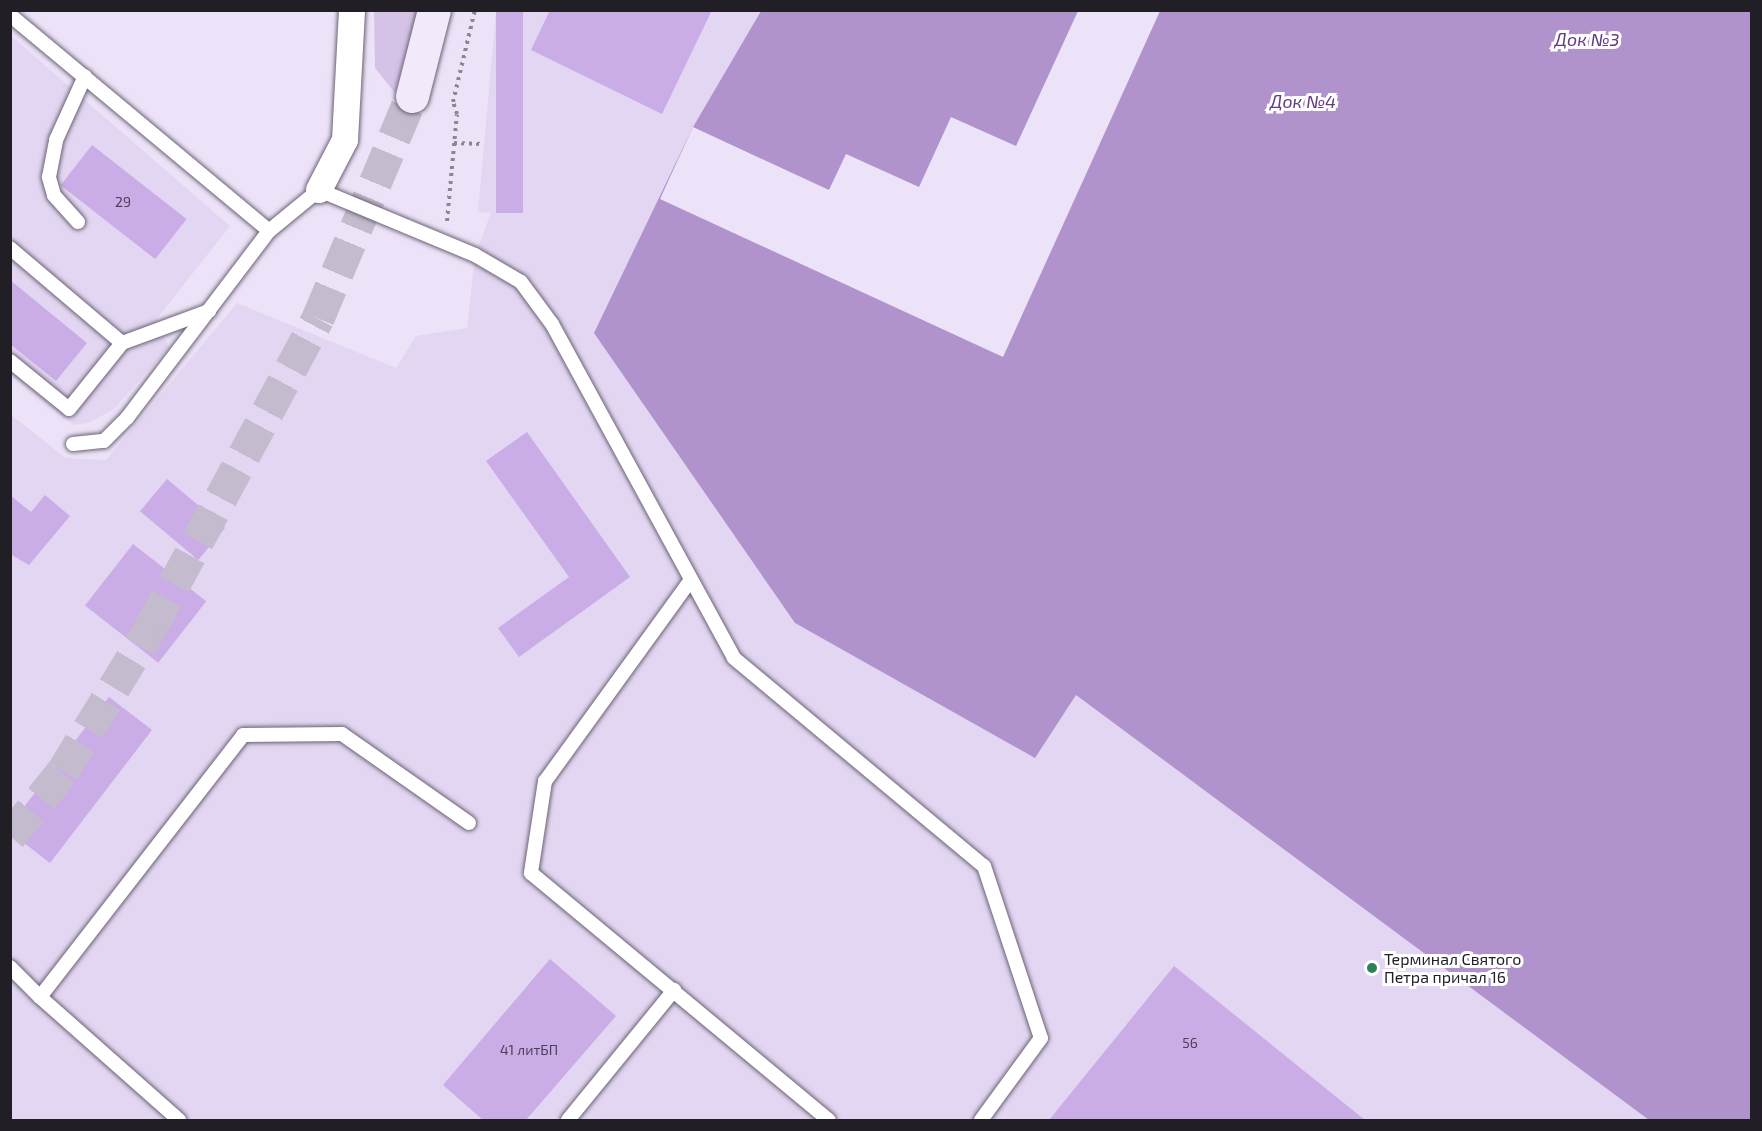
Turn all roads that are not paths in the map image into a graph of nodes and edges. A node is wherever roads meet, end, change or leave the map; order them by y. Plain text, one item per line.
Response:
1 (352, 10) edge
2 (435, 10) edge
3 (10, 15) edge
4 (85, 76) junction
5 (412, 96) tunnel mouth
6 (319, 190) junction
7 (78, 222) dead end
8 (269, 231) junction
9 (10, 248) edge
10 (211, 310) junction
11 (122, 344) junction
12 (10, 361) edge
13 (73, 444) dead end
14 (690, 581) junction
15 (469, 823) dead end
16 (10, 967) edge
17 (674, 990) junction
18 (40, 997) junction
19 (179, 1120) edge
20 (568, 1120) edge
21 (830, 1120) edge
22 (981, 1120) edge

1 - 6 street
2 - 5 street
3 - 4 lane
4 - 7 lane
4 - 8 lane
6 - 8 lane
6 - 14 lane
8 - 10 lane
9 - 11 lane
10 - 11 lane
10 - 13 lane
11 - 12 lane
14 - 17 lane
14 - 22 lane
15 - 18 lane
16 - 18 lane
17 - 20 lane
17 - 21 lane
18 - 19 lane

